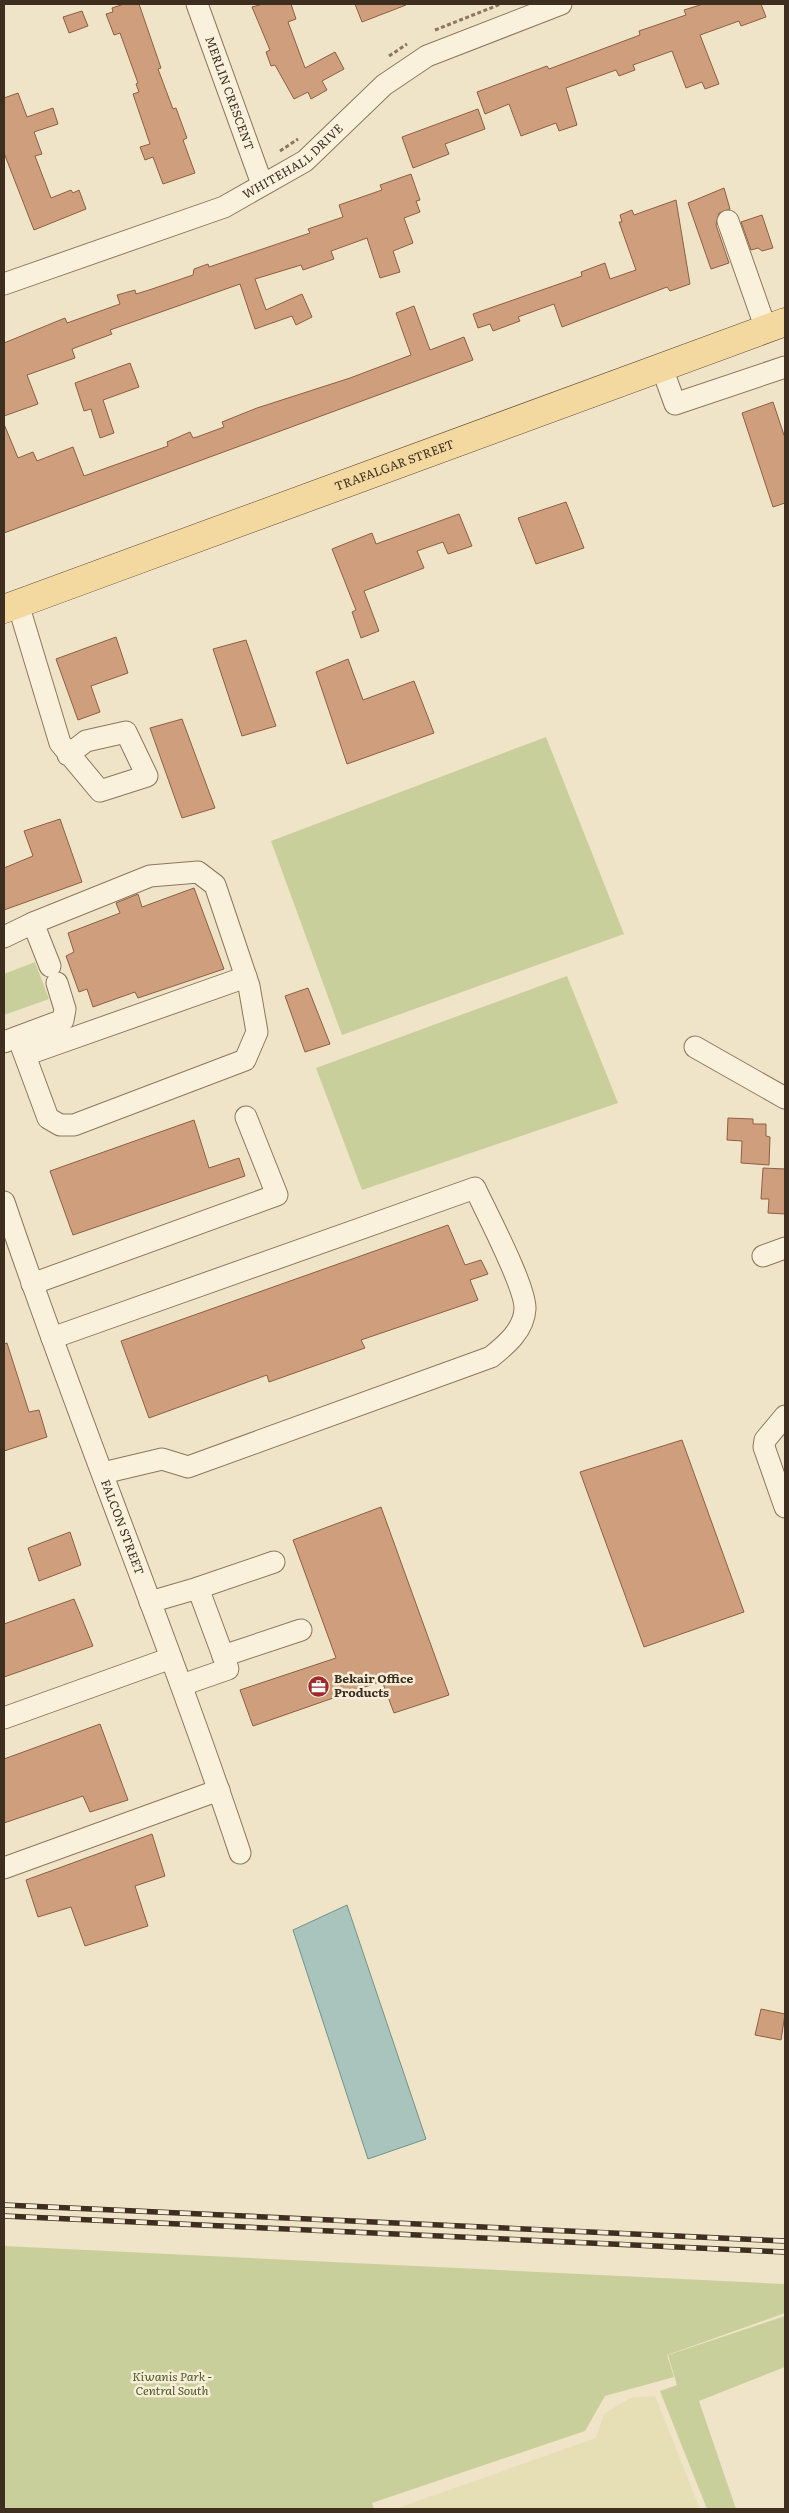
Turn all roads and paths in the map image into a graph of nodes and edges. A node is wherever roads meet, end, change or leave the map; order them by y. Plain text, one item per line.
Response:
1 (197, 4) edge
2 (501, 4) edge
3 (561, 4) edge
4 (430, 33) dead end
5 (414, 41) dead end
6 (385, 60) dead end
7 (303, 135) dead end
8 (274, 155) dead end
9 (262, 184) junction
10 (728, 221) dead end
11 (4, 284) edge
12 (776, 326) edge
13 (785, 367) edge
14 (662, 368) junction
15 (11, 607) edge
16 (68, 754) dead end
17 (33, 923) junction
18 (4, 937) edge
19 (246, 977) junction
20 (15, 1044) edge
21 (695, 1047) dead end
22 (785, 1098) edge
23 (246, 1117) dead end
24 (4, 1202) edge
25 (785, 1248) edge
26 (762, 1256) dead end
27 (32, 1284) junction
28 (52, 1338) junction
29 (785, 1416) edge
30 (103, 1473) junction
31 (785, 1507) edge
32 (274, 1562) dead end
33 (198, 1588) junction
34 (150, 1602) junction
35 (301, 1630) dead end
36 (223, 1656) junction
37 (171, 1658) junction
38 (182, 1685) junction
39 (4, 1718) edge
40 (219, 1790) junction
41 (240, 1853) dead end
42 (4, 1868) edge

1 - 9 street, MERLIN CRESCENT
2 - 4 path
3 - 9 street, WHITEHALL DRIVE
5 - 6 path
7 - 8 path
9 - 11 street, WHITEHALL DRIVE
10 - 12 street
12 - 14 main road, TRAFALGAR STREET
13 - 14 street
14 - 15 main road, TRAFALGAR STREET
15 - 16 street
17 - 18 street
17 - 19 street
17 - 20 street
19 - 20 street
19 - 20 street
21 - 22 street
23 - 27 street
24 - 27 street, FALCON STREET
25 - 26 street
27 - 28 street, FALCON STREET
28 - 30 street, FALCON STREET
28 - 30 street
29 - 31 street
30 - 34 street, FALCON STREET
32 - 33 street
33 - 34 street
33 - 36 street
34 - 37 street, FALCON STREET
35 - 36 street
36 - 38 street
37 - 38 street, FALCON STREET
37 - 39 street
38 - 40 street, FALCON STREET
40 - 41 street, FALCON STREET
40 - 42 street

